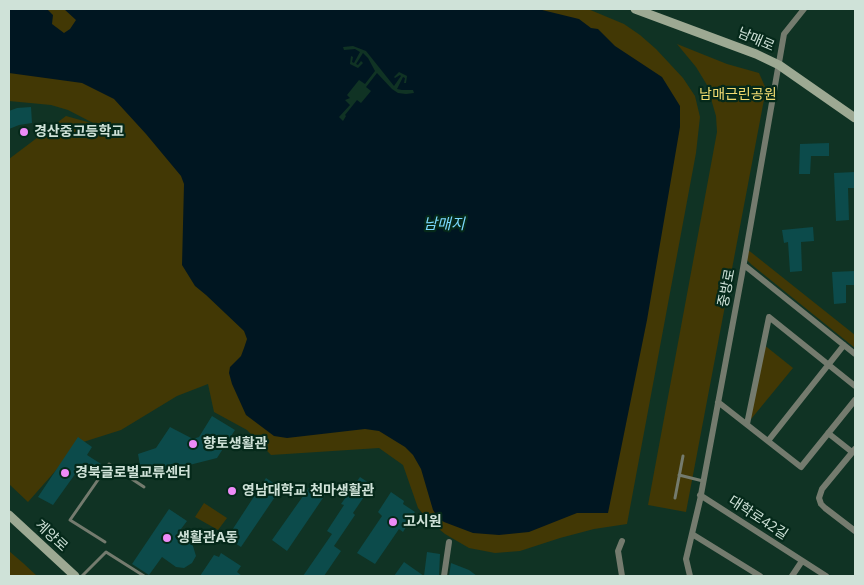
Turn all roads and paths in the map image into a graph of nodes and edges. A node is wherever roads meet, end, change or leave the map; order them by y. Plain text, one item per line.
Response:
1 (635, 9) edge
2 (804, 9) edge
3 (779, 65) junction
4 (855, 118) edge
5 (744, 265) junction
6 (844, 345) junction
7 (855, 354) edge
8 (828, 365) junction
9 (855, 386) edge
10 (855, 400) edge
11 (718, 402) junction
12 (747, 424) junction
13 (828, 433) junction
14 (768, 441) junction
15 (854, 450) edge
16 (683, 456) dead end
17 (679, 476) junction
18 (703, 481) junction
19 (144, 487) dead end
20 (700, 495) junction
21 (675, 498) dead end
22 (9, 515) edge
23 (855, 531) edge
24 (692, 534) junction
25 (622, 540) dead end
26 (105, 542) dead end
27 (449, 542) dead end
28 (802, 561) junction
29 (75, 576) edge
30 (82, 576) edge
31 (144, 576) edge
32 (444, 576) edge
33 (622, 576) edge
34 (690, 576) edge
35 (760, 576) edge
36 (792, 576) edge
37 (826, 576) edge

1 - 3 street, 남매로
2 - 3 street, 중방로
3 - 4 street, 남매로
3 - 5 street, 중방로
5 - 6 street
5 - 11 street, 중방로
6 - 7 street
6 - 8 street
8 - 9 street
8 - 12 street
8 - 14 street
10 - 13 street
11 - 12 street
11 - 18 street, 중방로
12 - 14 street
13 - 14 street
13 - 15 street
15 - 23 street
16 - 17 lane
17 - 18 lane
17 - 21 lane
18 - 20 street, 중방로
19 - 26 lane
20 - 24 street, 중방로
20 - 28 street, 대학로42길
22 - 29 street, 계양로
24 - 34 street, 중방로
24 - 35 street
25 - 33 street
27 - 32 street
28 - 36 street
28 - 37 street, 대학로42길
30 - 31 lane

